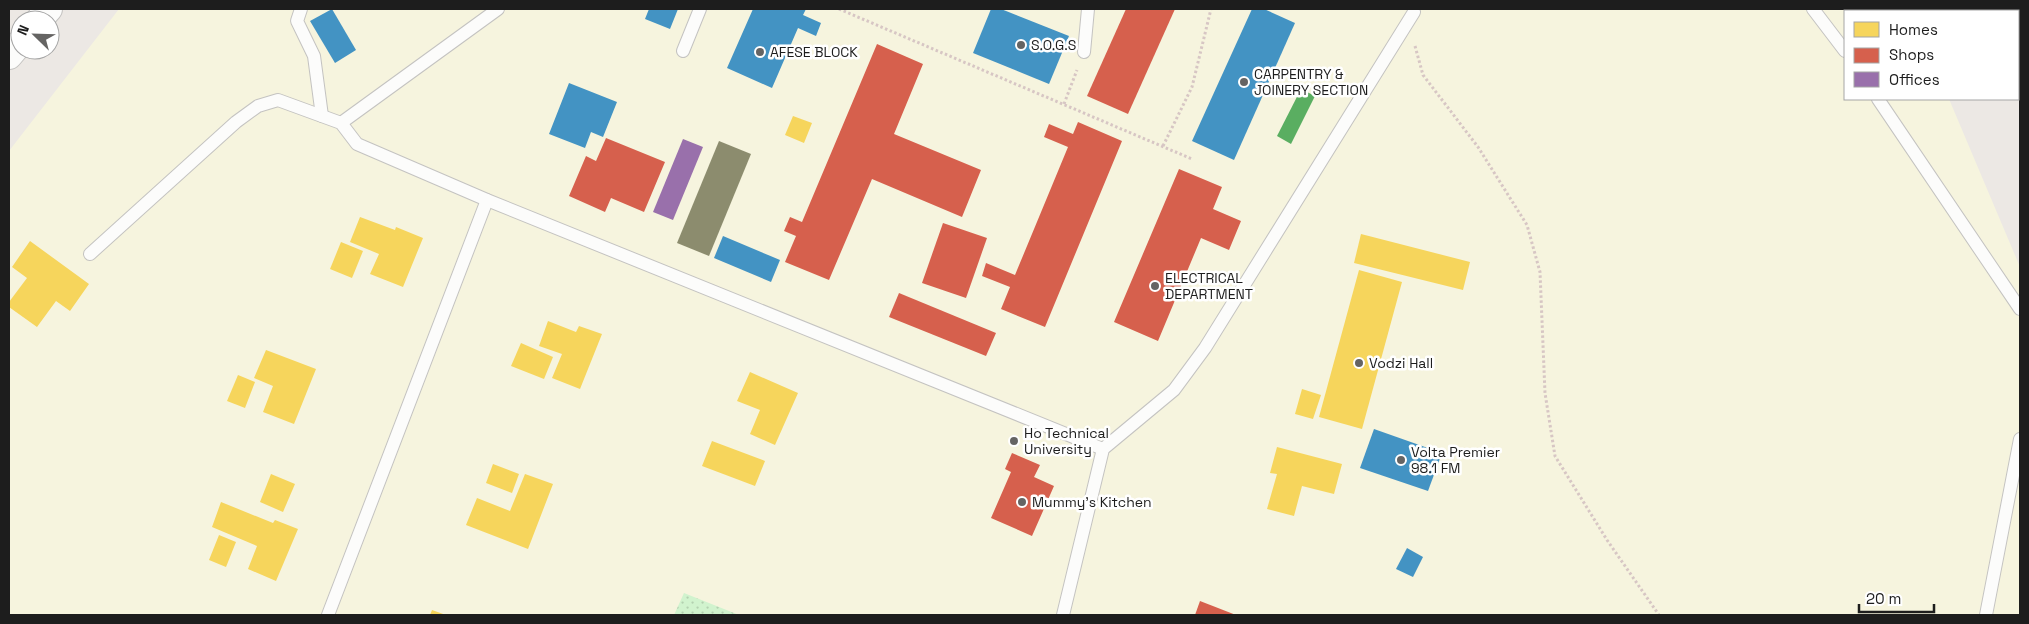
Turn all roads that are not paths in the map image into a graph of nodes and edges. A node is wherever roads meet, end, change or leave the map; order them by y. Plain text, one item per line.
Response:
1 (301, 9) edge
2 (498, 9) edge
3 (700, 9) edge
4 (1088, 9) edge
5 (1813, 9) edge
6 (1414, 12) road end
7 (683, 50) dead end
8 (1844, 50) edge
9 (1084, 52) road end
10 (1879, 100) edge
11 (322, 116) junction
12 (341, 122) junction
13 (487, 200) junction
14 (90, 254) dead end
15 (2020, 309) edge
16 (2020, 439) edge
17 (1103, 449) junction
18 (328, 615) edge
19 (1063, 615) edge
20 (1986, 615) edge

1 - 11 lane
2 - 12 lane
3 - 7 lane
4 - 9 lane
5 - 8 lane
6 - 17 lane
10 - 15 lane
11 - 12 lane
11 - 14 lane
12 - 13 lane
13 - 17 lane
13 - 18 lane
16 - 20 lane
17 - 19 lane

